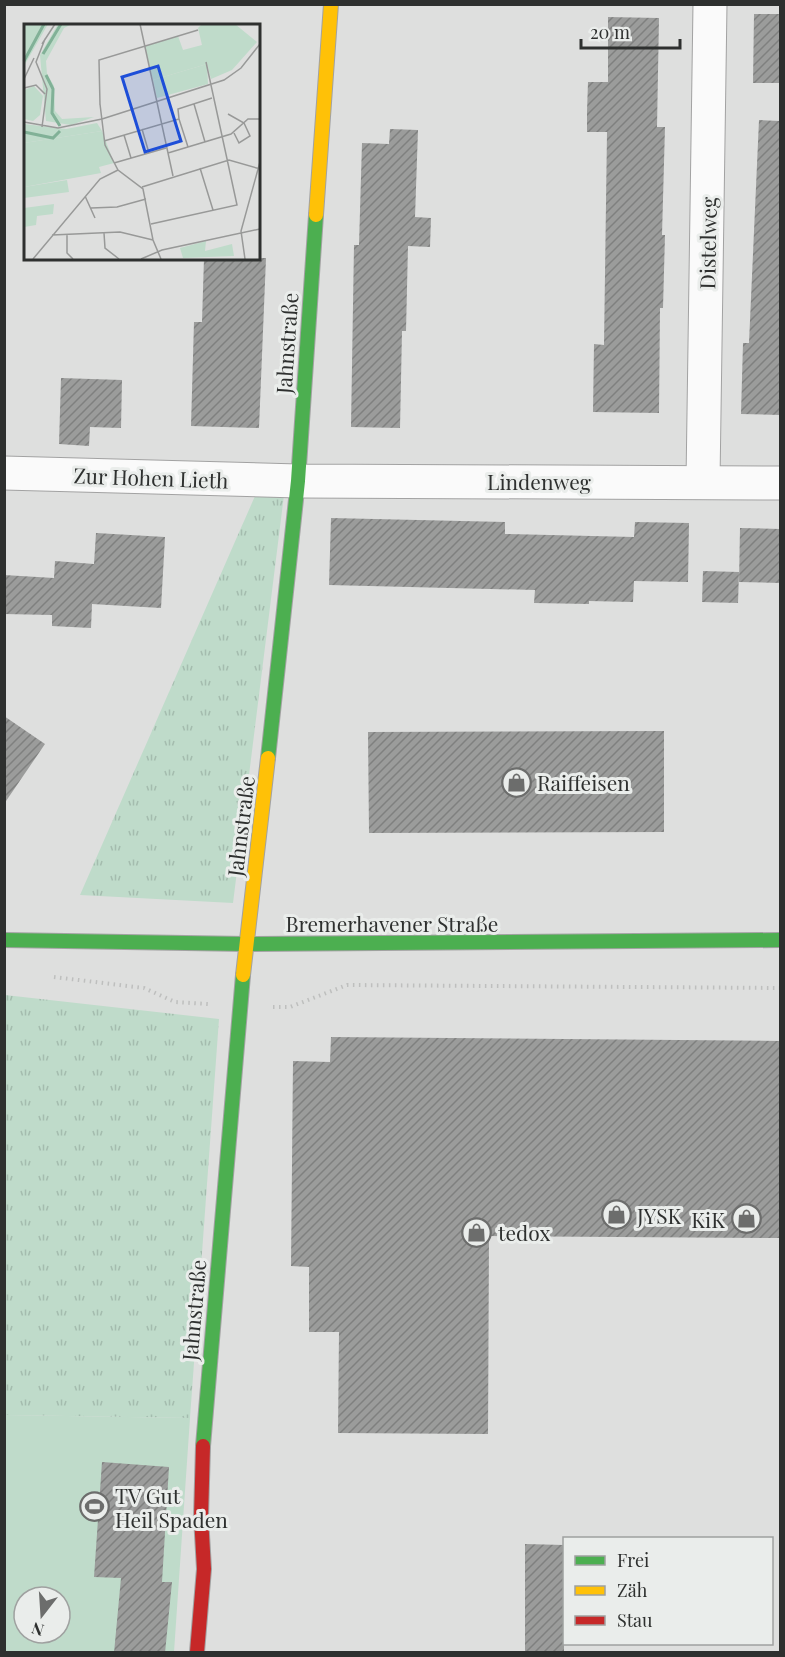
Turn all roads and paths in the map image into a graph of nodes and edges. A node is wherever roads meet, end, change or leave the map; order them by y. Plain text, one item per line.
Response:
1 (331, 4) edge
2 (710, 4) edge
3 (4, 473) edge
4 (298, 481) junction
5 (703, 481) junction
6 (780, 483) edge
7 (4, 940) edge
8 (780, 940) edge
9 (246, 944) junction
10 (51, 976) dead end
11 (780, 988) edge
12 (240, 1005) junction
13 (197, 1653) edge

1 - 4 street, Jahnstraße
2 - 5 street, Distelweg
3 - 4 street, Zur Hohen Lieth
4 - 5 street, Lindenweg
4 - 9 street, Jahnstraße
5 - 6 street, Lindenweg
7 - 9 street, Bremerhavener Straße
8 - 9 street, Bremerhavener Straße
9 - 12 street, Jahnstraße
10 - 12 path
11 - 12 path
12 - 13 street, Jahnstraße

